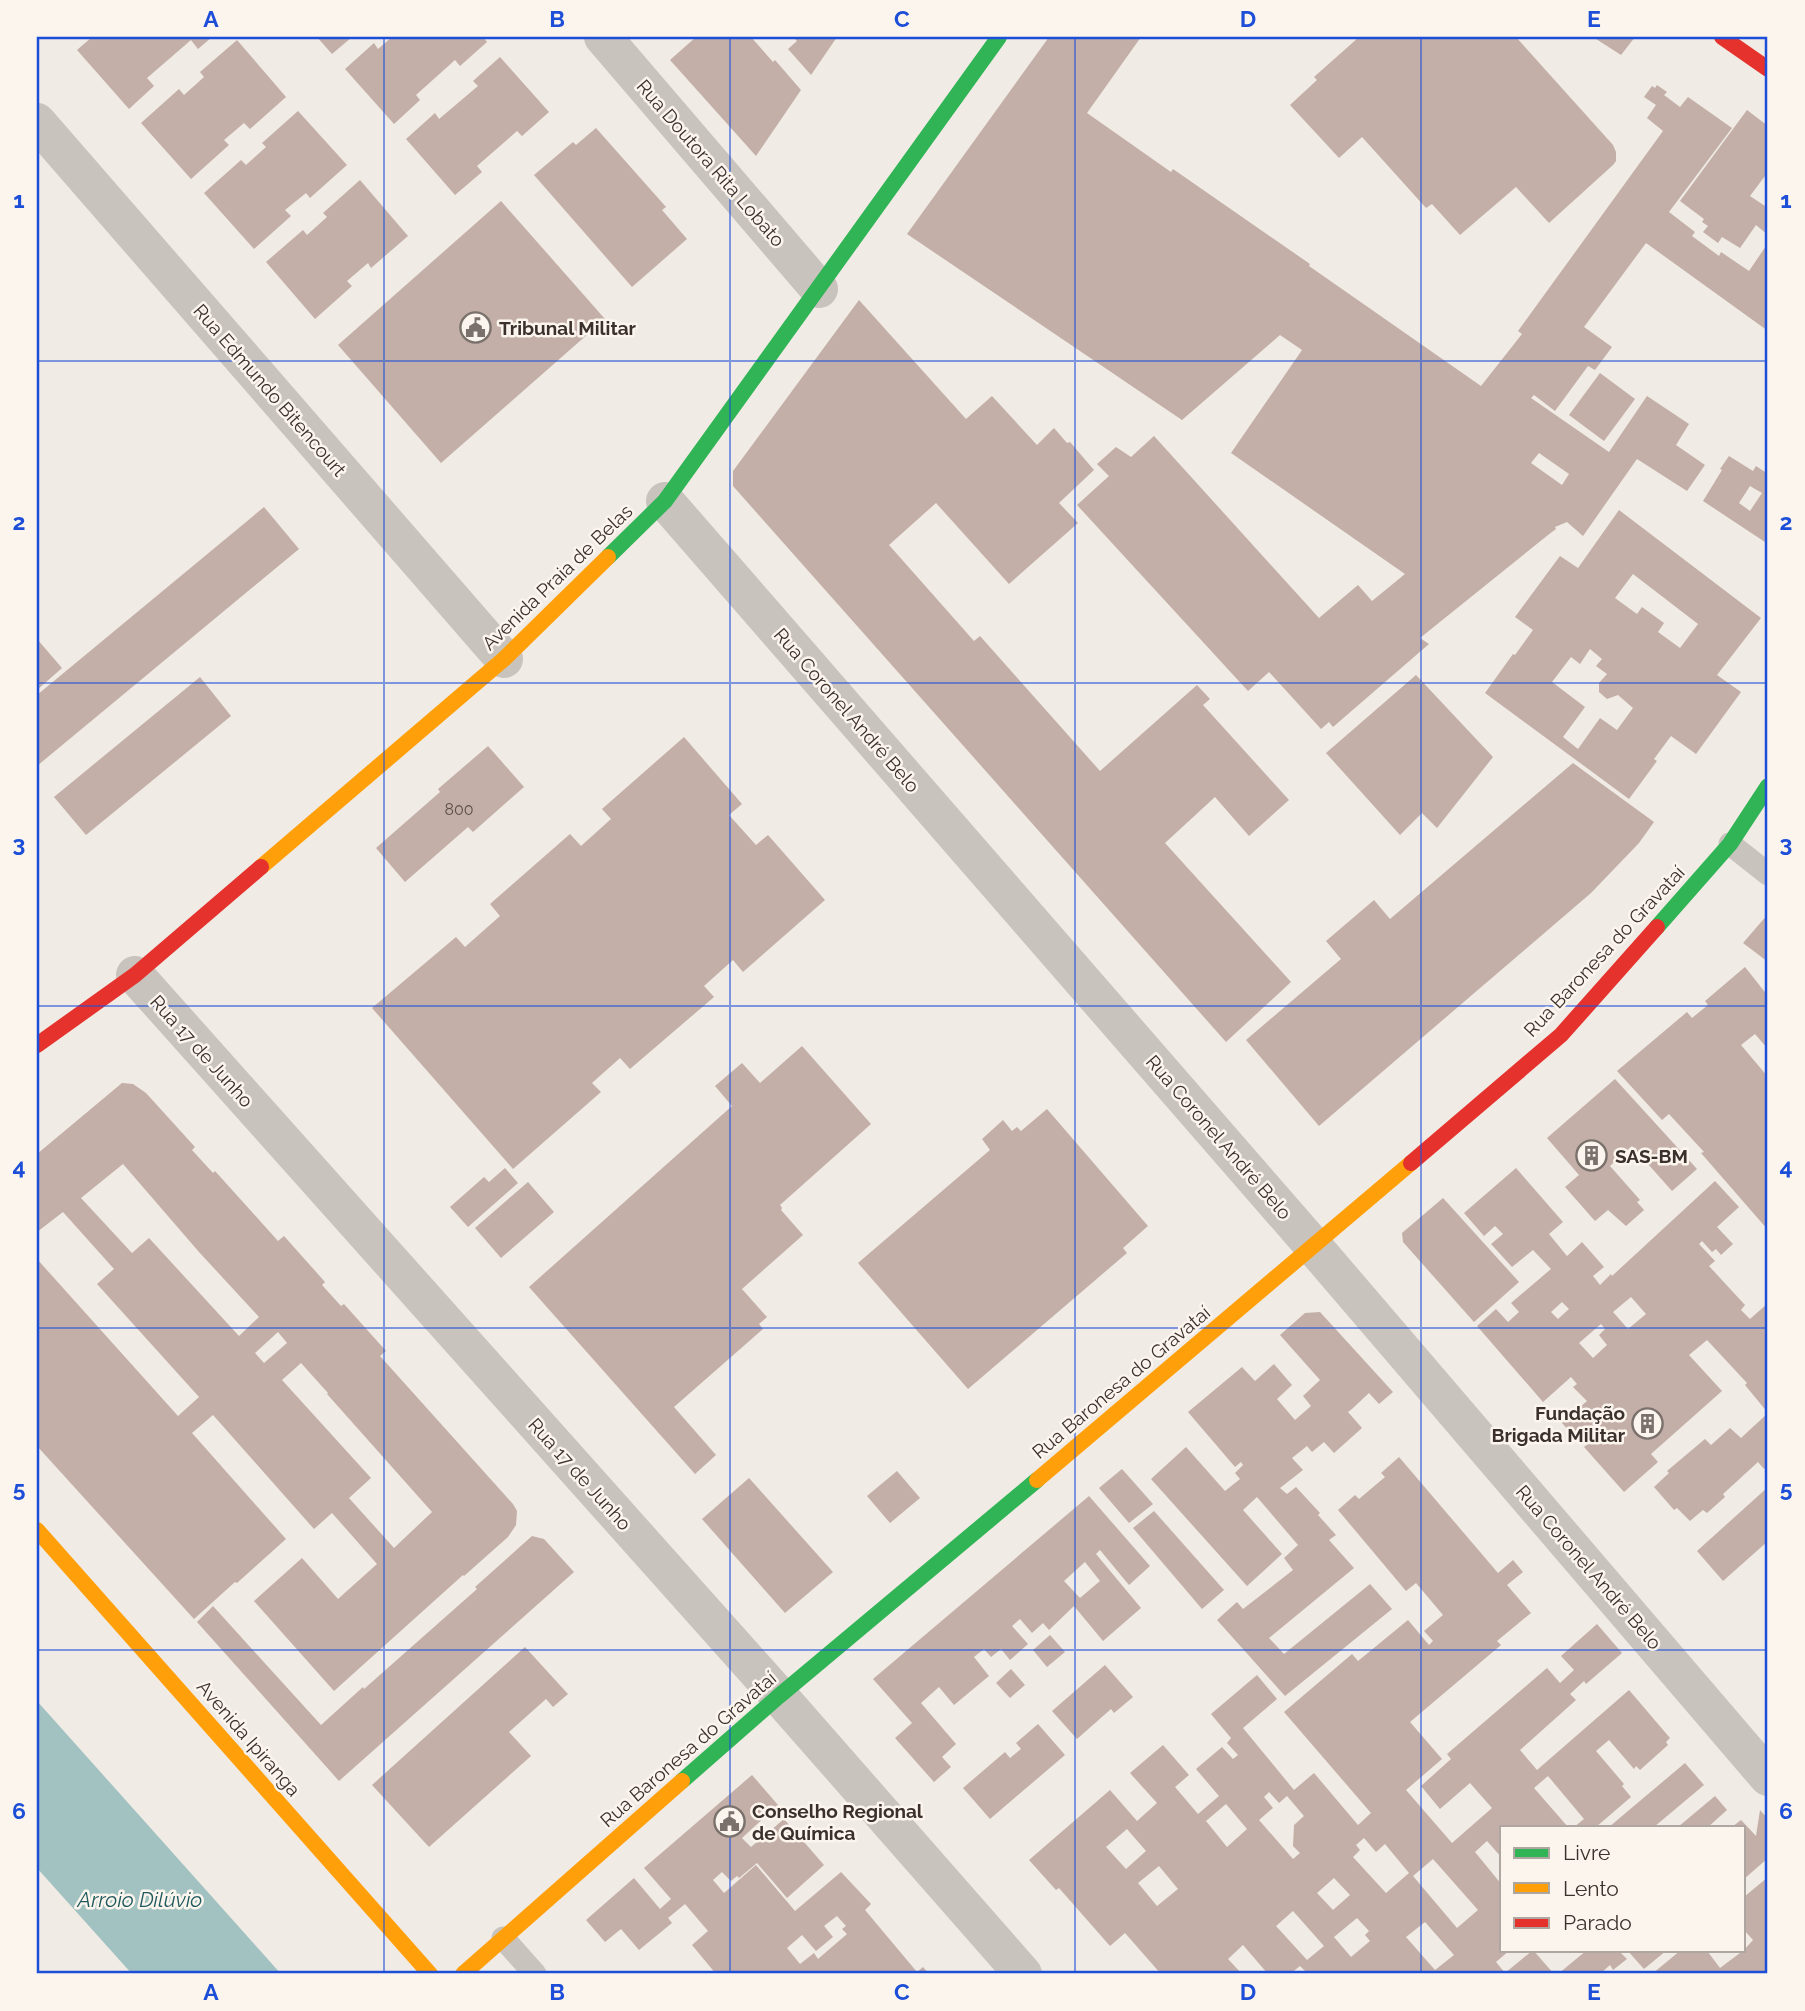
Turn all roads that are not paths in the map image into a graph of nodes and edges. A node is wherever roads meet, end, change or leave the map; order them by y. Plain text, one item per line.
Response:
1 (603, 37) edge
2 (999, 37) edge
3 (1722, 37) edge
4 (1768, 69) edge
5 (37, 122) edge
6 (820, 289) junction
7 (665, 501) junction
8 (504, 659) junction
9 (1768, 786) edge
10 (1730, 844) junction
11 (1768, 874) edge
12 (135, 975) junction
13 (37, 1045) edge
14 (1314, 1247) junction
15 (37, 1530) edge
16 (779, 1696) junction
17 (1768, 1777) edge
18 (503, 1938) junction
19 (430, 1974) edge
20 (463, 1974) edge
21 (535, 1974) edge
22 (1023, 1974) edge

1 - 6 street, Rua Doutora Rita Lobato
2 - 6 main road, Avenida Praia de Belas
3 - 4 main road
5 - 8 street, Rua Edmundo Bitencourt
6 - 7 main road, Avenida Praia de Belas
7 - 8 main road, Avenida Praia de Belas
7 - 14 street, Rua Coronel André Belo
8 - 12 main road, Avenida Praia de Belas
9 - 10 main road, Rua Baronesa do Gravataí
10 - 11 lane
10 - 14 main road, Rua Baronesa do Gravataí
12 - 13 main road, Avenida Praia de Belas
12 - 16 street, Rua 17 de Junho
14 - 16 main road, Rua Baronesa do Gravataí
14 - 17 street, Rua Coronel André Belo
15 - 19 main road, Avenida Ipiranga
16 - 18 main road, Rua Baronesa do Gravataí
16 - 22 street, Rua 17 de Junho
18 - 20 main road, Rua Baronesa do Gravataí
18 - 21 lane

